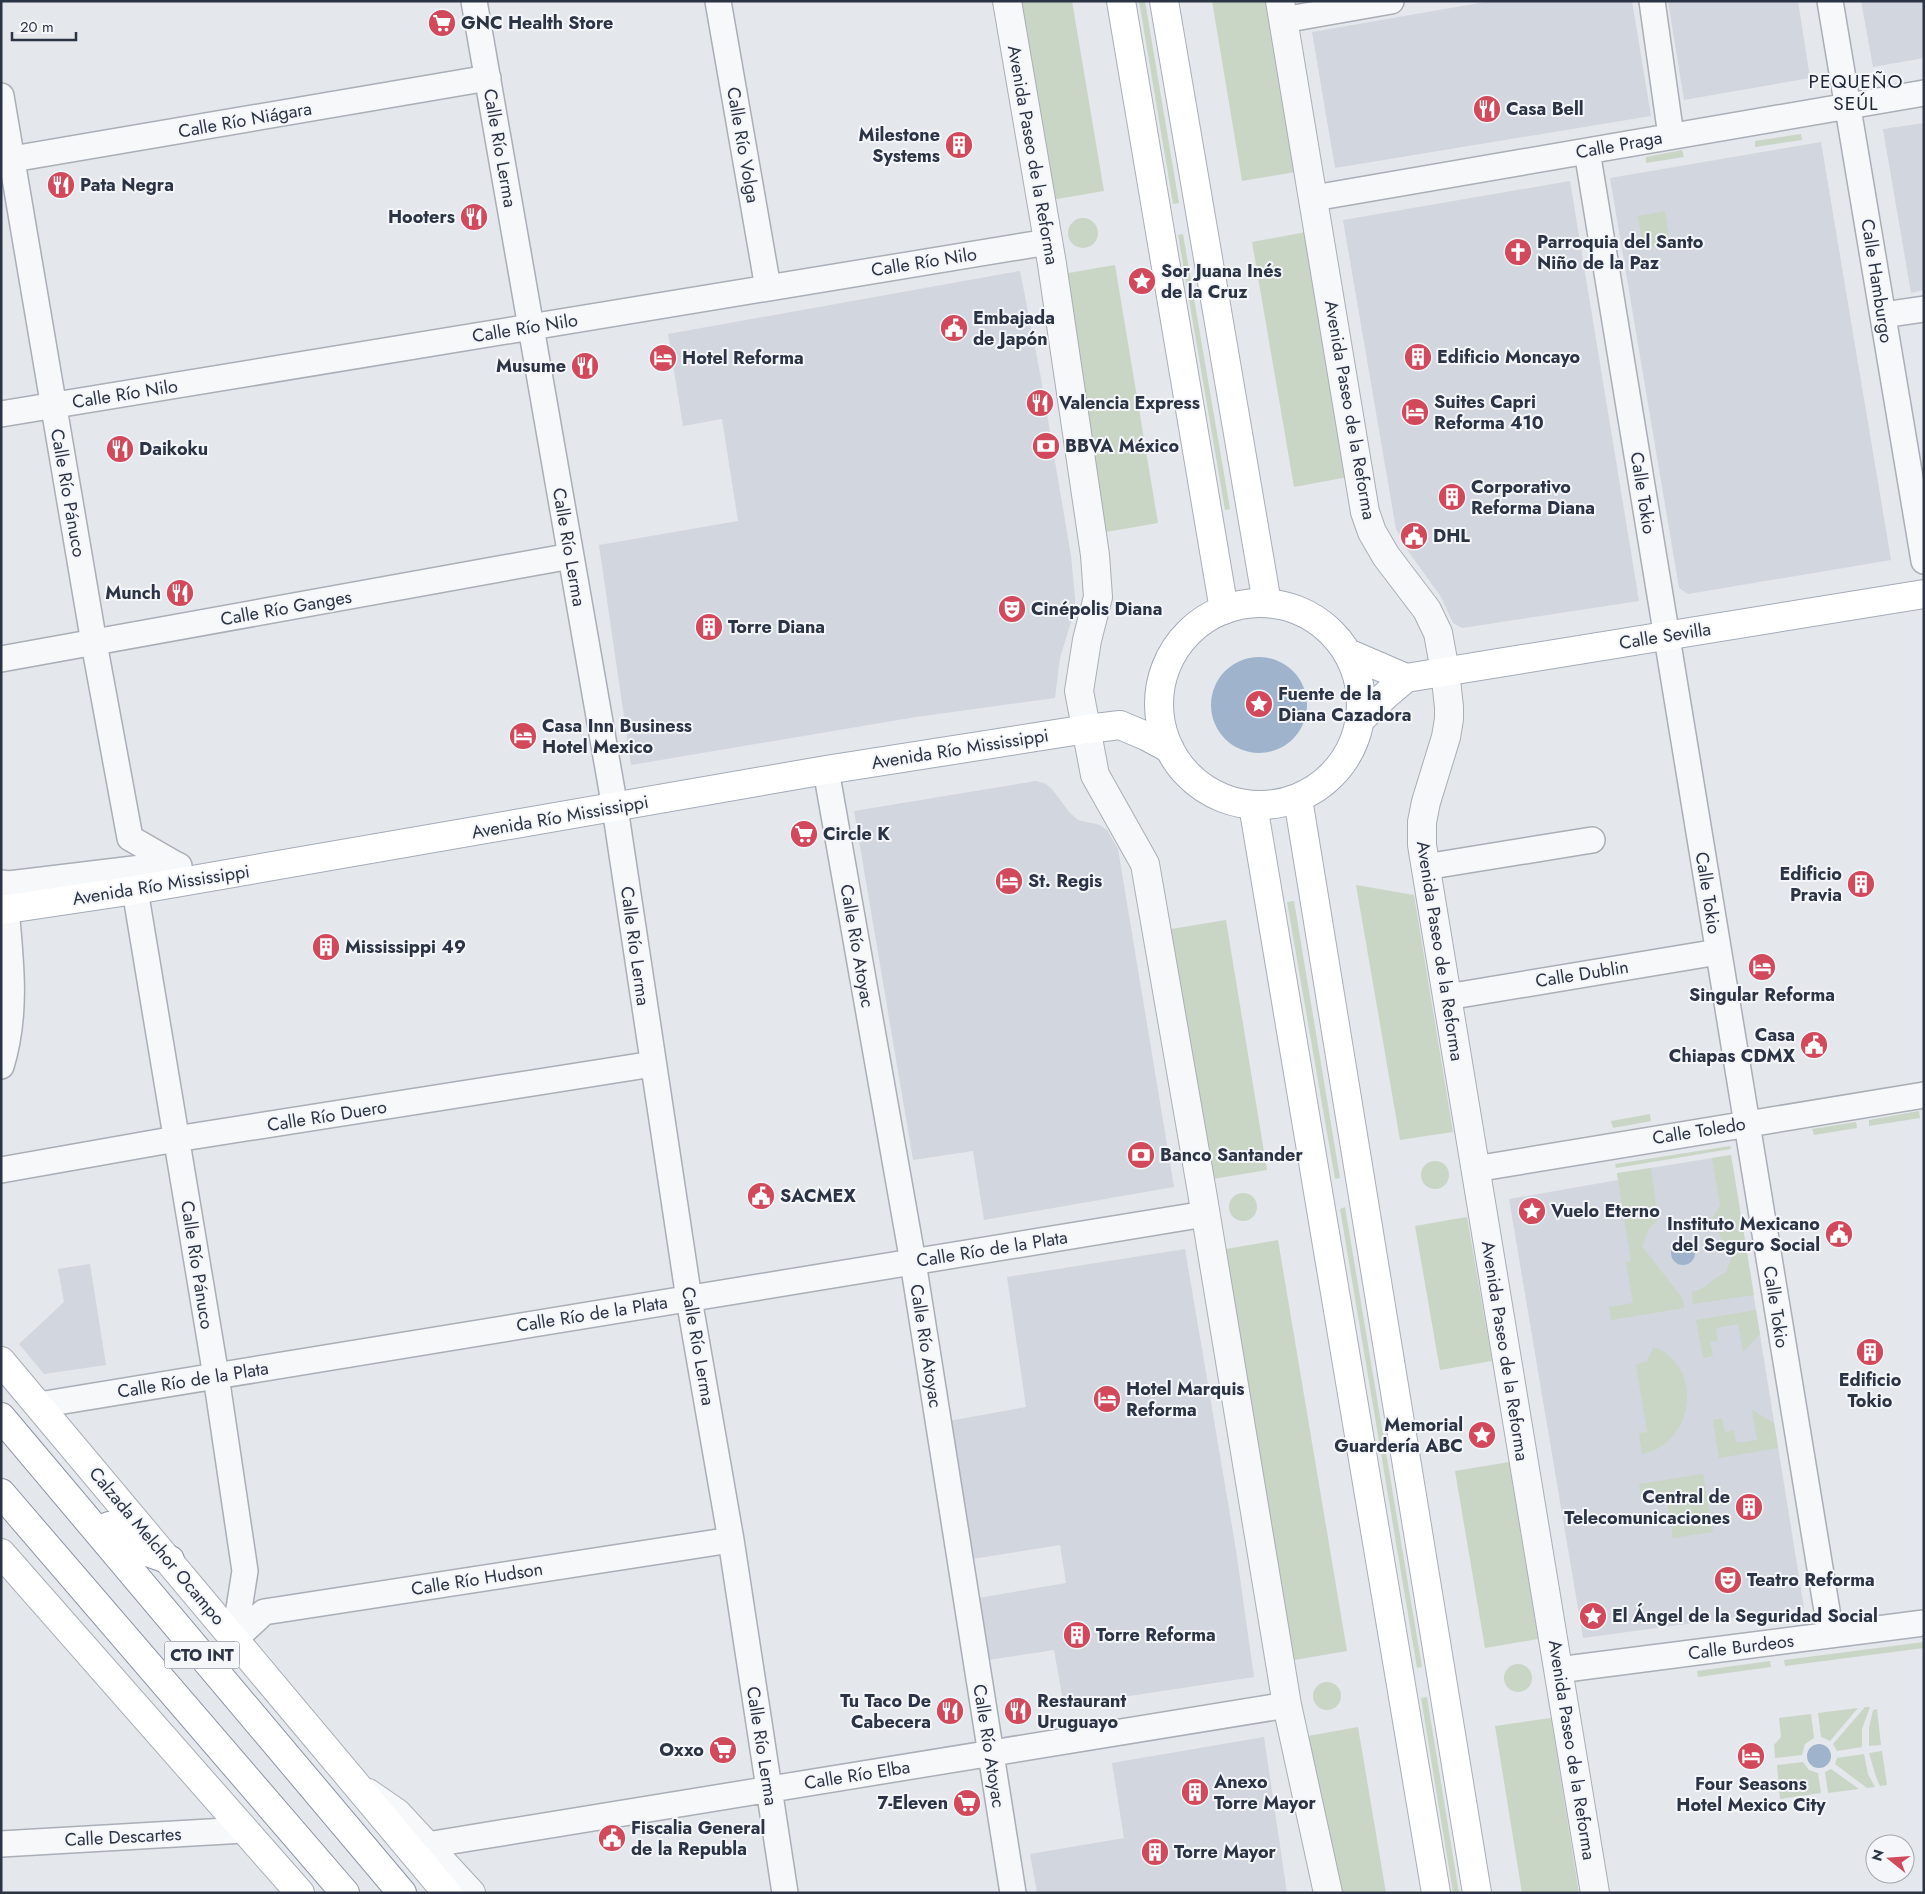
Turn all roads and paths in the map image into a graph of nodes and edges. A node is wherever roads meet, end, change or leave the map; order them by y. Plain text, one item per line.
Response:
1 (474, 1) edge
2 (718, 1) edge
3 (1007, 1) edge
4 (1121, 1) edge
5 (1164, 1) edge
6 (1391, 1) edge
7 (1652, 1) edge
8 (1830, 1) edge
9 (1281, 10) edge
10 (488, 78) junction
11 (1924, 93) edge
12 (1, 96) edge
13 (1848, 106) junction
14 (1671, 136) junction
15 (1586, 151) junction
16 (7, 161) edge
17 (1314, 198) junction
18 (1048, 242) junction
19 (768, 288) junction
20 (1924, 309) edge
21 (1883, 315) junction
22 (531, 327) junction
23 (54, 406) junction
24 (1, 414) edge
25 (571, 556) junction
26 (1924, 561) edge
27 (1924, 594) edge
28 (1267, 603) junction
29 (1224, 610) junction
30 (1666, 636) junction
31 (94, 643) junction
32 (1348, 653) junction
33 (1, 659) edge
34 (1444, 671) junction
35 (1406, 678) junction
36 (1162, 682) junction
37 (1360, 720) junction
38 (1120, 725) junction
39 (1087, 729) junction
40 (1170, 749) junction
41 (826, 770) junction
42 (1298, 798) junction
43 (1253, 805) junction
44 (615, 808) junction
45 (1592, 840) dead end
46 (175, 864) junction
47 (1425, 867) junction
48 (204, 878) junction
49 (1, 883) edge
50 (135, 890) junction
51 (4, 909) edge
52 (1718, 952) junction
53 (1446, 997) junction
54 (653, 1064) junction
55 (1, 1066) edge
56 (1924, 1095) edge
57 (1746, 1124) junction
58 (176, 1139) junction
59 (1475, 1169) junction
60 (1, 1170) edge
61 (1205, 1214) junction
62 (913, 1262) junction
63 (690, 1298) junction
64 (1, 1361) edge
65 (216, 1376) junction
66 (39, 1405) junction
67 (1, 1417) edge
68 (44, 1469) junction
69 (1, 1493) edge
70 (1, 1519) edge
71 (40, 1538) junction
72 (731, 1540) junction
73 (1, 1553) edge
74 (170, 1560) junction
75 (1924, 1623) edge
76 (1831, 1635) junction
77 (234, 1640) junction
78 (1558, 1670) junction
79 (1287, 1704) junction
80 (990, 1753) junction
81 (357, 1786) junction
82 (768, 1790) junction
83 (244, 1830) junction
84 (1, 1844) edge
85 (427, 1844) junction
86 (300, 1893) edge
87 (345, 1893) edge
88 (402, 1893) edge
89 (447, 1893) edge
90 (470, 1893) edge
91 (785, 1893) edge
92 (1013, 1893) edge
93 (1328, 1893) edge
94 (1436, 1893) edge
95 (1477, 1893) edge
96 (1595, 1893) edge

1 - 10 street, Calle Río Lerma
2 - 19 street, Calle Río Volga
3 - 18 street, Avenida Paseo de la Reforma
4 - 29 main road
5 - 28 main road
6 - 9 street
7 - 14 street
8 - 13 street, Calle Hamburgo
9 - 17 street, Avenida Paseo de la Reforma
10 - 16 street, Calle Río Niágara
10 - 22 street, Calle Río Lerma
11 - 13 street, Calle Praga
12 - 16 street, Calle Río Pánuco
13 - 14 street, Calle Praga
13 - 21 street, Calle Hamburgo
14 - 15 street, Calle Praga
15 - 17 street, Calle Praga
15 - 30 street, Calle Tokio
16 - 23 street, Calle Río Pánuco
17 - 34 street, Avenida Paseo de la Reforma
18 - 19 street, Calle Río Nilo
18 - 39 street, Avenida Paseo de la Reforma
19 - 22 street, Calle Río Nilo
20 - 21 street
21 - 26 street, Calle Hamburgo
22 - 23 street, Calle Río Nilo
22 - 25 street, Calle Río Lerma
23 - 24 street, Calle Río Nilo
23 - 31 street, Calle Río Pánuco
25 - 31 street, Calle Río Ganges
25 - 44 street, Calle Río Lerma
27 - 30 main road, Calle Sevilla
28 - 29 main road
28 - 32 main road
29 - 36 main road
30 - 34 main road, Calle Sevilla
30 - 52 street, Calle Tokio
31 - 33 street, Calle Río Ganges
31 - 46 street, Calle Río Pánuco
32 - 35 main road
32 - 37 main road
34 - 35 main road, Calle Sevilla
34 - 47 street, Avenida Paseo de la Reforma
35 - 37 main road, Calle Sevilla
36 - 38 main road, Avenida Río Mississippi
36 - 40 main road
37 - 42 main road
38 - 39 main road, Avenida Río Mississippi
38 - 40 main road, Avenida Río Mississippi
39 - 41 main road, Avenida Río Mississippi
39 - 61 street, Avenida Paseo de la Reforma
40 - 43 main road
41 - 44 main road, Avenida Río Mississippi
41 - 62 street, Calle Río Atoyac
42 - 43 main road
42 - 95 main road
43 - 94 main road
44 - 48 main road, Avenida Río Mississippi
44 - 54 street, Calle Río Lerma
45 - 47 street
46 - 48 street, Calle Río Pánuco
46 - 49 street
47 - 53 street, Avenida Paseo de la Reforma
48 - 50 main road, Avenida Río Mississippi
50 - 51 main road, Avenida Río Mississippi
50 - 58 street, Calle Río Pánuco
51 - 55 street
52 - 53 street, Calle Dublin
52 - 57 street, Calle Tokio
53 - 59 street, Avenida Paseo de la Reforma
54 - 58 street, Calle Río Duero
54 - 63 street, Calle Río Lerma
56 - 57 street, Calle Toledo
57 - 59 street, Calle Toledo
57 - 76 street, Calle Tokio
58 - 60 street, Calle Río Duero
58 - 65 street, Calle Río Pánuco
59 - 78 street, Avenida Paseo de la Reforma
61 - 62 street, Calle Río de la Plata
61 - 79 street, Avenida Paseo de la Reforma
62 - 63 street, Calle Río de la Plata
62 - 80 street, Calle Río Atoyac
63 - 65 street, Calle Río de la Plata
63 - 72 street, Calle Río Lerma
64 - 66 main road, Calzada Melchor Ocampo / CTO INT
65 - 66 street, Calle Río de la Plata
65 - 77 street, Calle Río Pánuco
66 - 74 main road, Calzada Melchor Ocampo / CTO INT
67 - 68 main road, CTO INT
68 - 74 main road
68 - 88 main road, CTO INT
69 - 71 main road, CTO INT
70 - 71 main road
71 - 87 main road, CTO INT
72 - 77 street, Calle Río Hudson
72 - 82 street, Calle Río Lerma
73 - 83 main road
74 - 77 main road, Calzada Melchor Ocampo / CTO INT
75 - 76 street, Calle Burdeos
76 - 78 street, Calle Burdeos
77 - 81 main road, Calzada Melchor Ocampo / CTO INT
78 - 96 street, Avenida Paseo de la Reforma
79 - 80 street, Calle Río Elba
79 - 93 street, Avenida Paseo de la Reforma
80 - 82 street, Calle Río Elba
80 - 92 street, Calle Río Atoyac
81 - 85 street
81 - 89 main road, Calzada Melchor Ocampo / CTO INT
82 - 85 street, Calle Río Elba
82 - 91 street, Calle Río Lerma
83 - 84 street, Calle Descartes
83 - 86 main road
85 - 90 street

